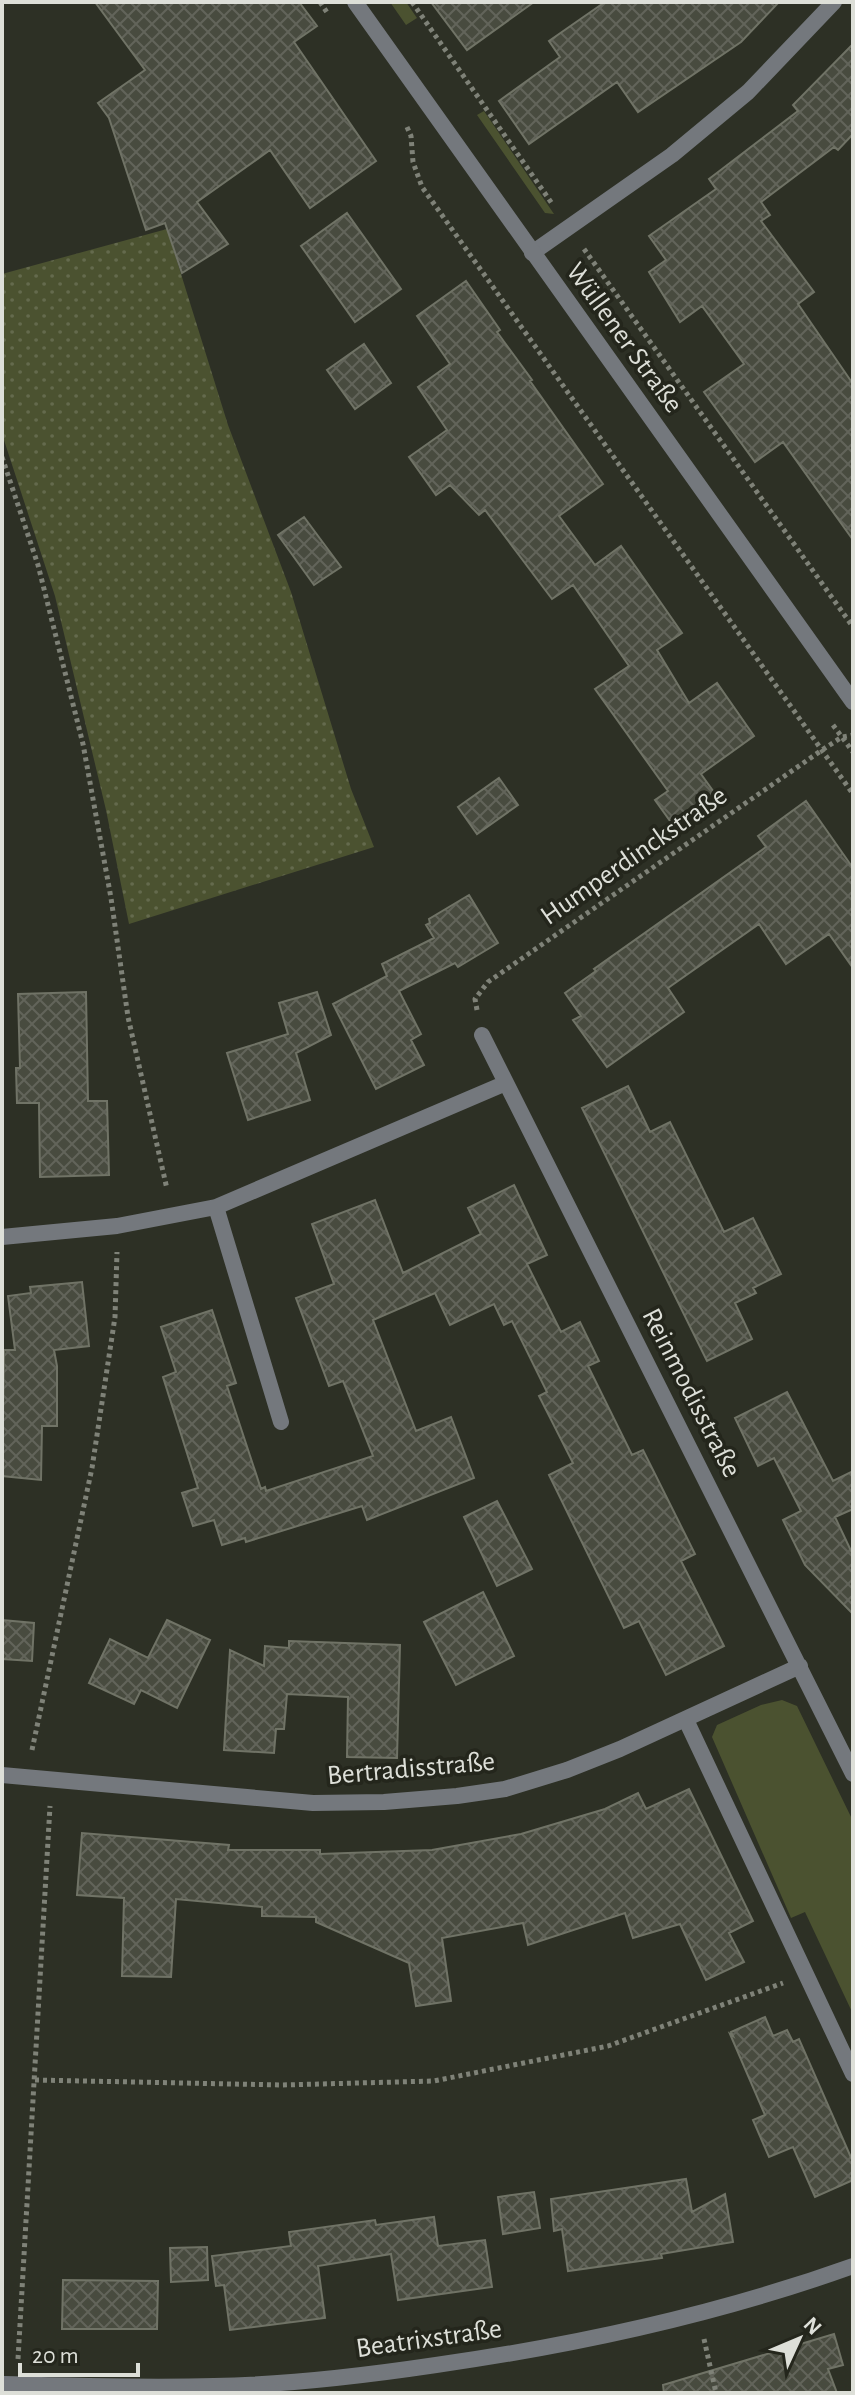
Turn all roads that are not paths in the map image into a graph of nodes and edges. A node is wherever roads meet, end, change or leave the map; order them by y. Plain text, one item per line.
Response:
1 (355, 2) edge
2 (834, 2) edge
3 (532, 253) junction
4 (853, 702) edge
5 (482, 1035) road end
6 (506, 1083) junction
7 (216, 1207) junction
8 (2, 1237) edge
9 (281, 1422) dead end
10 (800, 1666) junction
11 (686, 1720) junction
12 (853, 1774) edge
13 (2, 1775) edge
14 (853, 2074) edge
15 (853, 2266) edge
16 (9, 2384) edge

1 - 3 street, Wüllener Straße
2 - 3 street
3 - 4 street, Wüllener Straße
5 - 6 street, Reinmodisstraße
6 - 7 street
6 - 10 street, Reinmodisstraße
7 - 8 street
7 - 9 street
10 - 11 street, Bertradisstraße
10 - 12 street, Reinmodisstraße
11 - 13 street, Bertradisstraße
11 - 14 street
15 - 16 street, Beatrixstraße

